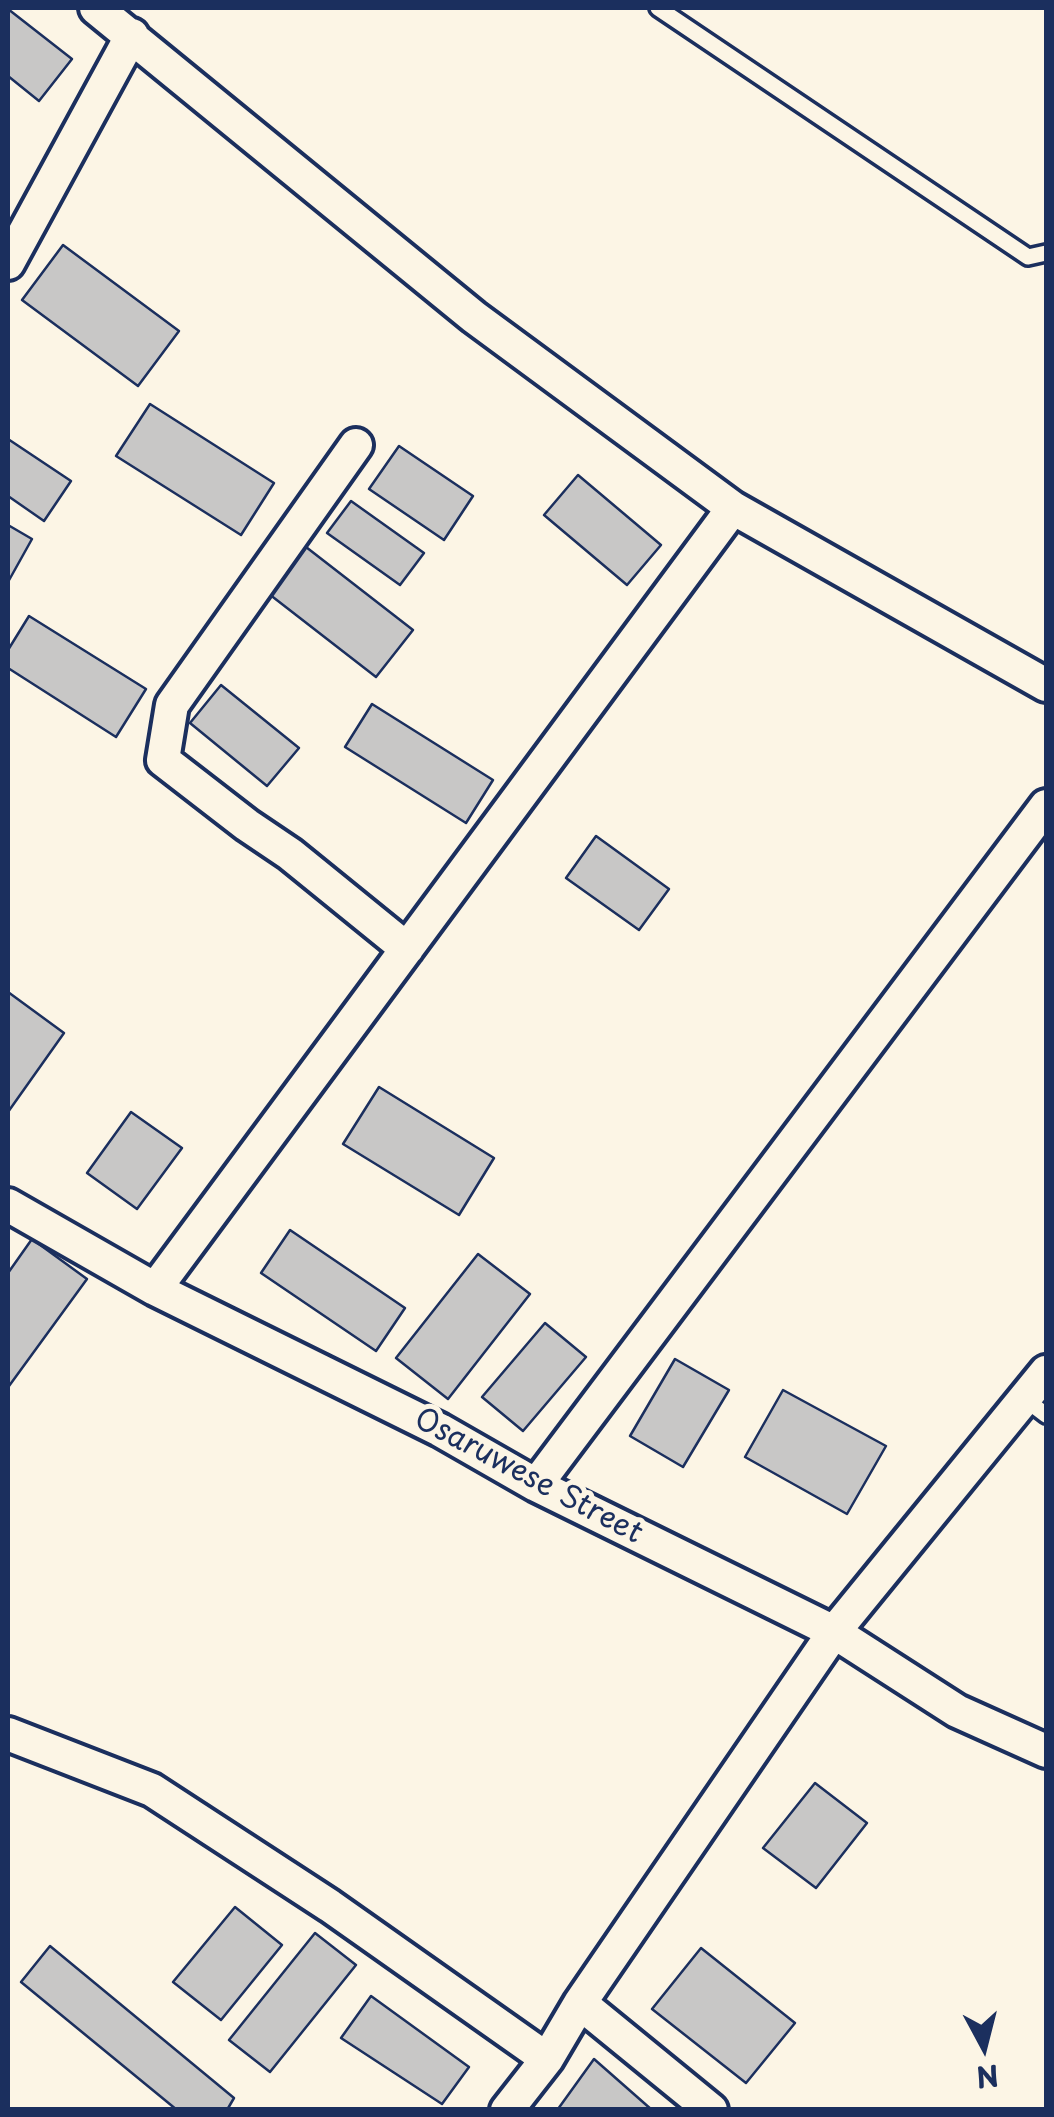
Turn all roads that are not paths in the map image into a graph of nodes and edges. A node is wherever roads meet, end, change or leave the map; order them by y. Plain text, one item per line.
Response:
1 (96, 8) edge
2 (658, 8) edge
3 (132, 35) junction
4 (1046, 253) edge
5 (8, 263) edge
6 (356, 445) dead end
7 (734, 508) junction
8 (1046, 685) edge
9 (1046, 806) edge
10 (408, 949) junction
11 (8, 1204) edge
12 (155, 1288) junction
13 (1046, 1372) edge
14 (1036, 1407) edge
15 (536, 1486) junction
16 (834, 1632) junction
17 (8, 1734) edge
18 (1046, 1750) edge
19 (580, 2003) junction
20 (546, 2059) junction
21 (506, 2110) edge
22 (711, 2110) edge

1 - 3 street
2 - 4 lane
3 - 5 street
3 - 7 street
6 - 10 street
7 - 8 street
7 - 10 street
9 - 15 street
10 - 12 street
11 - 12 street, Osaruwese Street
12 - 15 street, Osaruwese Street
13 - 14 street
14 - 16 street
15 - 16 street, Osaruwese Street
16 - 18 street, Osaruwese Street
16 - 19 street
17 - 20 street
19 - 20 street
19 - 22 street
20 - 21 street

